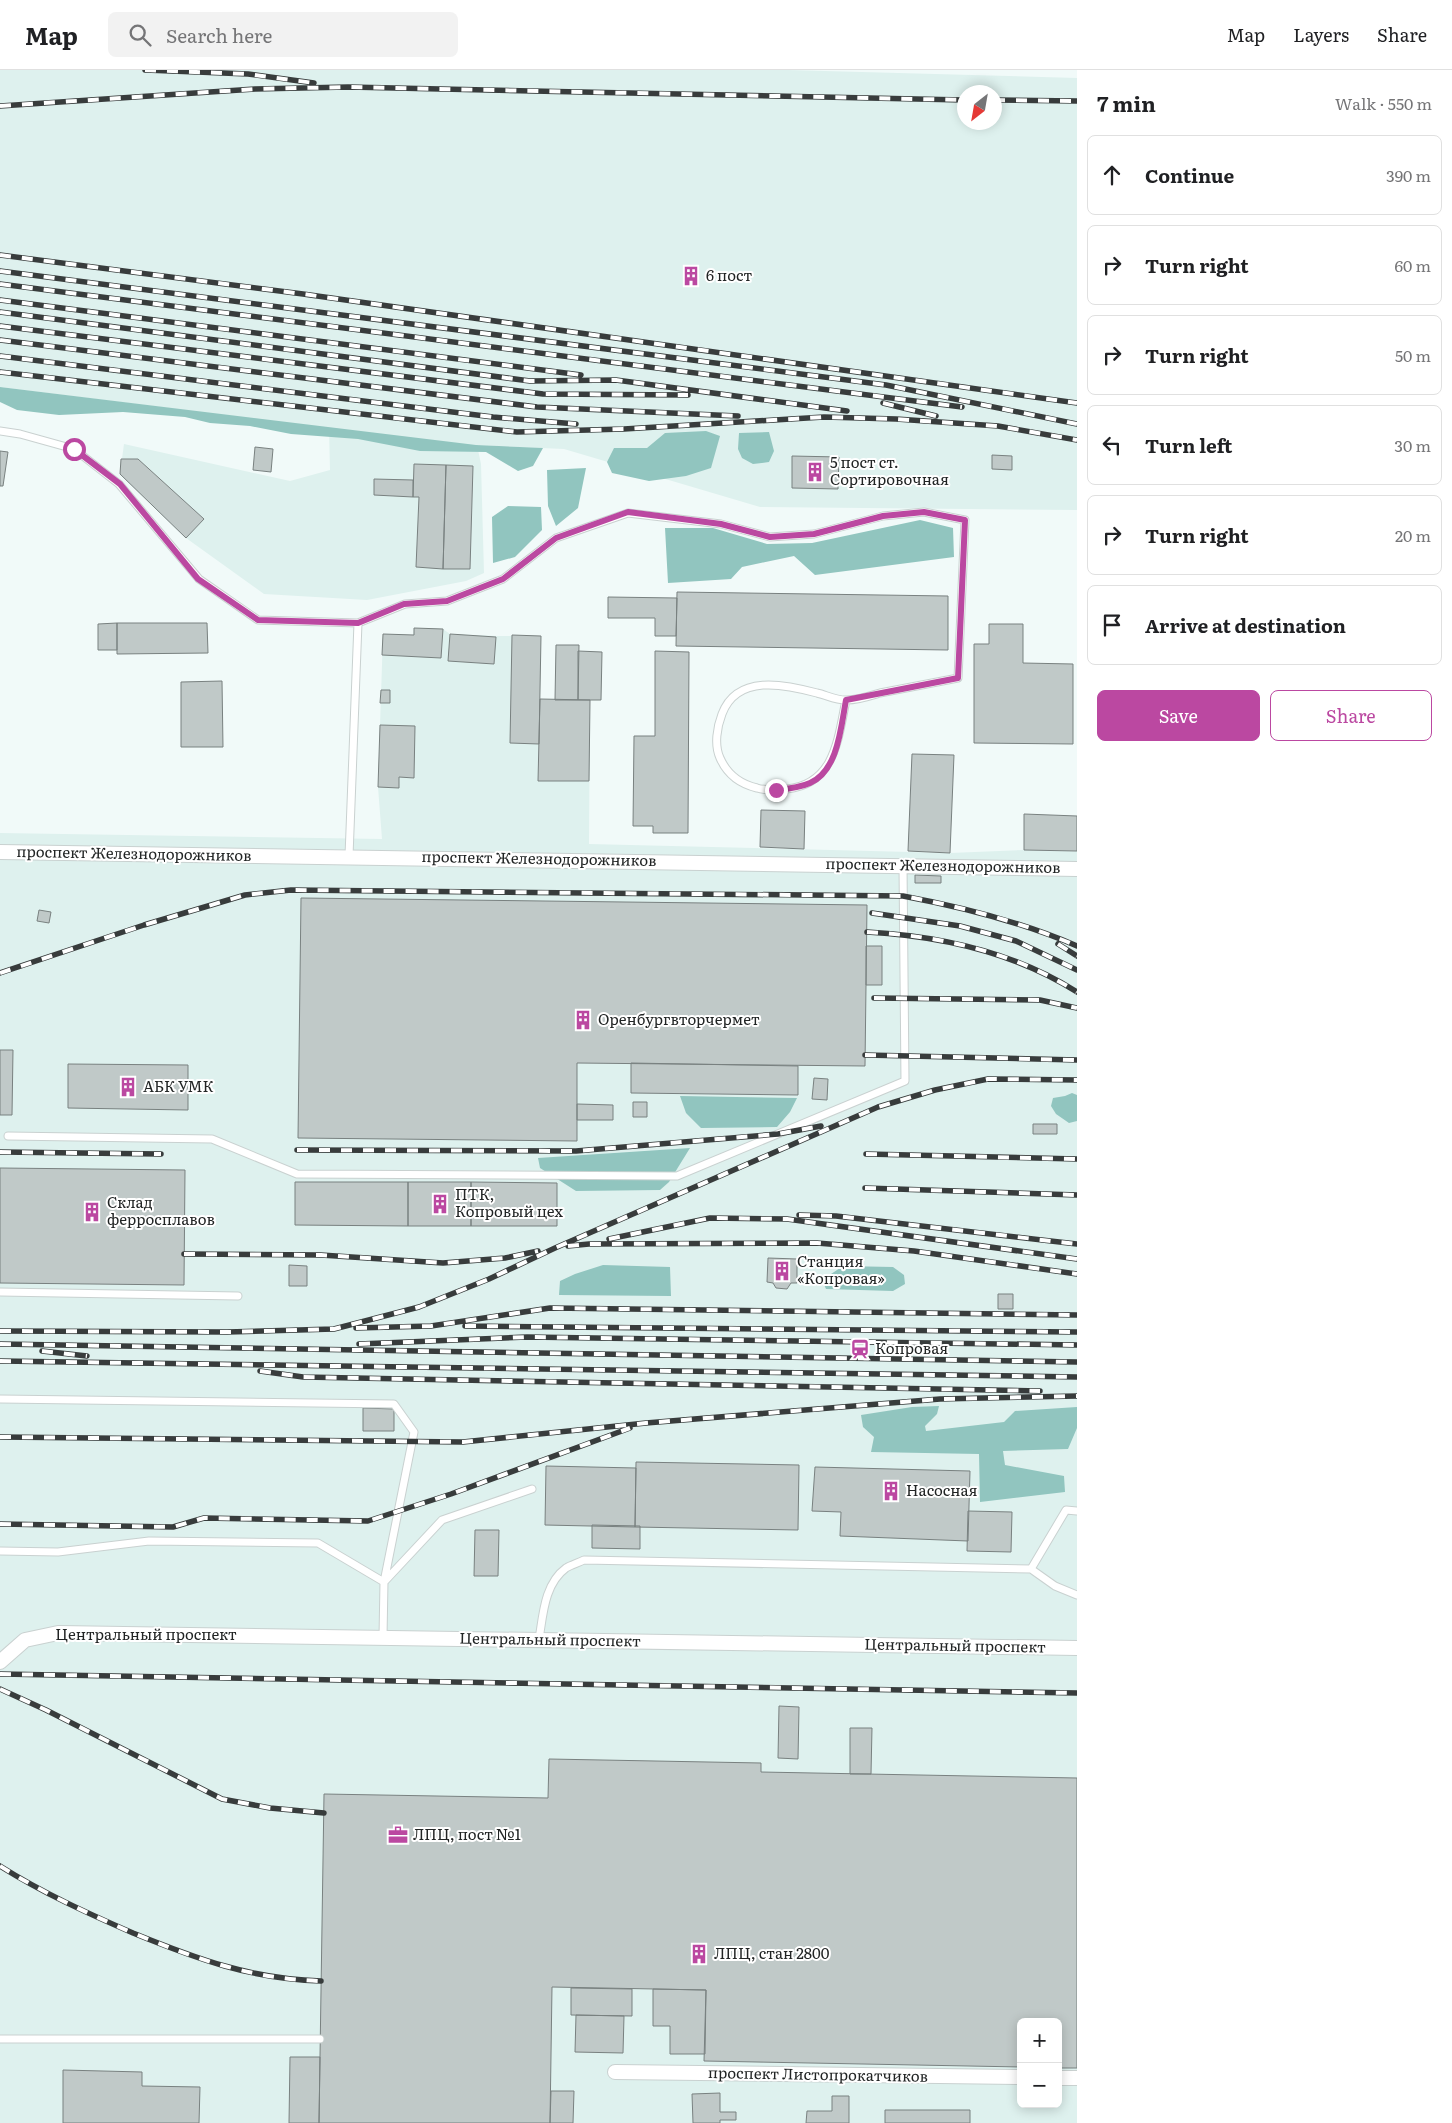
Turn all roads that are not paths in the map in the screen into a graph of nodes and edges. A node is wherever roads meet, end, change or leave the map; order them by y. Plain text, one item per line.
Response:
1 (0, 431) edge
2 (358, 623) junction
3 (846, 700) junction
4 (0, 852) edge
5 (349, 856) junction
6 (903, 865) junction
7 (1077, 869) edge
8 (8, 1136) dead end
9 (0, 1292) edge
10 (238, 1296) dead end
11 (0, 1400) edge
12 (532, 1489) dead end
13 (1077, 1511) edge
14 (0, 1551) edge
15 (1031, 1569) junction
16 (384, 1582) junction
17 (1077, 1595) edge
18 (383, 1638) junction
19 (540, 1640) junction
20 (1077, 1648) edge
21 (0, 1662) edge
22 (0, 2039) edge
23 (320, 2039) dead end
24 (615, 2072) dead end
25 (1017, 2077) edge
26 (1062, 2078) edge
27 (1077, 2078) edge

1 - 2 lane
2 - 3 lane
2 - 5 lane
3 - 3 lane
4 - 5 street, проспект Железнодорожников
5 - 6 street, проспект Железнодорожников
6 - 7 street, проспект Железнодорожников
6 - 8 lane
9 - 10 lane
11 - 16 lane
12 - 16 lane
13 - 15 lane
14 - 16 lane
15 - 17 lane
15 - 19 lane
16 - 18 lane
18 - 19 street, Центральный проспект
18 - 21 street, Центральный проспект
19 - 20 street, Центральный проспект
22 - 23 lane
24 - 25 street, проспект Листопрокатчиков
26 - 27 street

